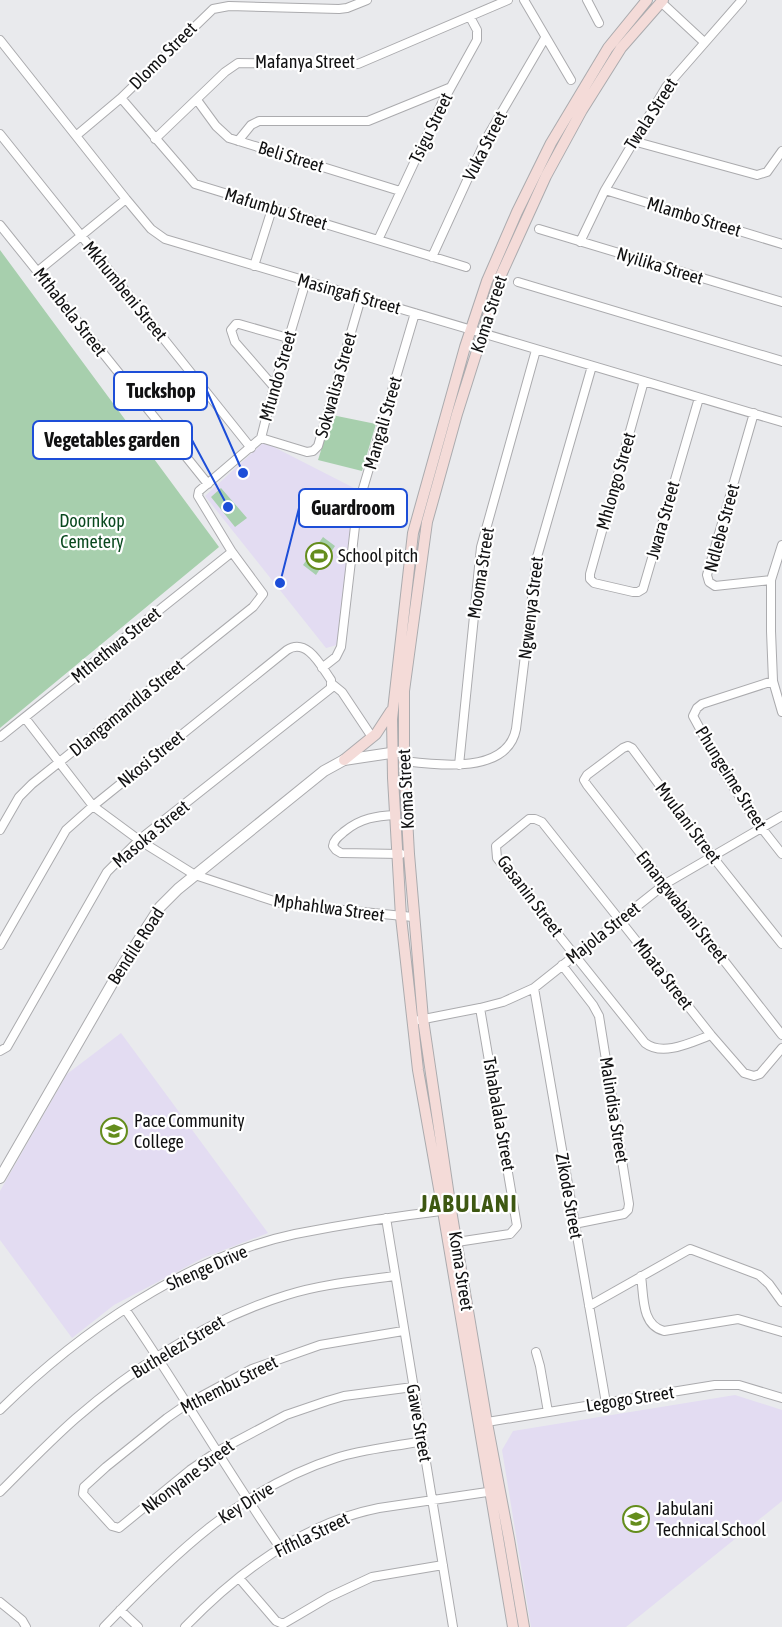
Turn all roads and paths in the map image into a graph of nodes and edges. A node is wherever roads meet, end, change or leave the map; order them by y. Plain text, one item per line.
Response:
1 (367, 0) edge
2 (508, 0) edge
3 (524, 0) edge
4 (587, 0) edge
5 (647, 0) edge
6 (742, 0) edge
7 (661, 1) edge
8 (470, 17) junction
9 (600, 23) dead end
10 (545, 38) junction
11 (0, 40) edge
12 (704, 42) junction
13 (570, 80) dead end
14 (450, 88) junction
15 (121, 98) junction
16 (197, 100) junction
17 (0, 134) edge
18 (77, 135) junction
19 (155, 139) junction
20 (238, 141) junction
21 (633, 141) junction
22 (782, 151) edge
23 (605, 190) junction
24 (400, 191) junction
25 (126, 199) junction
26 (272, 209) junction
27 (0, 225) edge
28 (539, 229) dead end
29 (81, 236) junction
30 (378, 240) junction
31 (580, 242) junction
32 (782, 244) edge
33 (432, 257) junction
34 (254, 266) junction
35 (466, 267) dead end
36 (38, 272) junction
37 (306, 281) junction
38 (518, 282) dead end
39 (362, 298) junction
40 (782, 302) edge
41 (415, 313) junction
42 (471, 329) junction
43 (482, 333) junction
44 (288, 338) junction
45 (536, 350) junction
46 (782, 361) edge
47 (592, 366) junction
48 (644, 381) junction
49 (274, 387) junction
50 (699, 398) junction
51 (754, 413) junction
52 (782, 422) edge
53 (261, 438) junction
54 (251, 448) junction
55 (208, 484) junction
56 (782, 545) edge
57 (232, 552) junction
58 (591, 580) joint
59 (771, 580) junction
60 (322, 668) junction
61 (773, 681) junction
62 (331, 686) junction
63 (394, 706) junction
64 (782, 712) edge
65 (25, 718) junction
66 (0, 737) edge
67 (372, 737) junction
68 (392, 752) junction
69 (404, 756) junction
70 (344, 760) junction
71 (59, 762) junction
72 (459, 765) junction
73 (585, 778) joint
74 (93, 806) junction
75 (396, 815) junction
76 (782, 816) edge
77 (537, 819) joint
78 (761, 828) junction
79 (0, 830) edge
80 (140, 840) junction
81 (404, 854) junction
82 (782, 854) edge
83 (712, 856) junction
84 (195, 875) junction
85 (664, 884) junction
86 (407, 917) junction
87 (620, 920) junction
88 (782, 944) edge
89 (0, 945) edge
90 (575, 955) junction
91 (562, 965) junction
92 (534, 988) junction
93 (480, 1008) junction
94 (417, 1020) junction
95 (711, 1035) junction
96 (782, 1035) edge
97 (782, 1048) edge
98 (0, 1051) edge
99 (0, 1178) edge
100 (447, 1210) junction
101 (386, 1218) junction
102 (574, 1224) junction
103 (457, 1242) junction
104 (395, 1276) junction
105 (641, 1276) junction
106 (782, 1302) edge
107 (589, 1306) junction
108 (125, 1309) junction
109 (403, 1331) junction
110 (782, 1332) edge
111 (536, 1352) dead end
112 (158, 1357) junction
113 (413, 1387) junction
114 (782, 1398) edge
115 (606, 1403) junction
116 (187, 1404) junction
117 (0, 1410) edge
118 (548, 1412) junction
119 (482, 1423) junction
120 (422, 1441) junction
121 (218, 1451) junction
122 (495, 1491) junction
123 (0, 1492) edge
124 (82, 1493) joint
125 (246, 1499) junction
126 (432, 1500) junction
127 (281, 1549) junction
128 (443, 1565) junction
129 (239, 1578) junction
130 (0, 1602) edge
131 (120, 1610) junction
132 (26, 1627) edge
133 (104, 1627) edge
134 (138, 1627) edge
135 (185, 1627) edge
136 (453, 1627) edge
137 (513, 1627) edge
138 (524, 1627) edge

1 - 15 street, Dlomo Street
2 - 8 street, Mafanya Street
3 - 10 street
4 - 9 street
5 - 42 main road, Koma Street
6 - 12 street, Twala Street
7 - 12 street
7 - 43 main road, Koma Street
8 - 14 street, Tsigu Street
8 - 16 street, Mafanya Street
10 - 13 street
10 - 33 street, Vuka Street
11 - 18 street, Masingafi Street
12 - 21 street, Twala Street
14 - 20 street
14 - 24 street, Tsigu Street
15 - 18 street, Dlomo Street
15 - 19 street, Mafumbu Street
16 - 19 street, Mafanya Street
16 - 20 street, Beli Street
17 - 29 street, Mkhumbeni Street
18 - 25 street, Masingafi Street
19 - 26 street, Mafumbu Street
20 - 24 street, Beli Street
21 - 22 street
21 - 23 street, Twala Street
23 - 31 street, Twala Street
23 - 32 street, Mlambo Street
24 - 30 street, Tsigu Street
25 - 29 street
25 - 34 street, Masingafi Street
26 - 30 street, Mafumbu Street
26 - 34 street
27 - 36 street, Mthabela Street
28 - 31 street, Nyilika Street
29 - 36 street
29 - 54 street, Mkhumbeni Street
30 - 33 street, Mafumbu Street
31 - 40 street, Nyilika Street
33 - 35 street, Mafumbu Street
34 - 37 street, Masingafi Street
36 - 55 street, Mthabela Street
37 - 39 street, Masingafi Street
37 - 44 street, Mfundo Street
38 - 46 street
39 - 41 street, Masingafi Street
39 - 53 street, Sokwalisa Street
41 - 42 street, Masingafi Street
41 - 60 street, Mangali Street
42 - 43 street, Masingafi Street
42 - 63 main road, Koma Street
43 - 45 street, Masingafi Street
43 - 69 main road, Koma Street
44 - 49 street, Mfundo Street
44 - 49 street
45 - 47 street, Masingafi Street
45 - 72 street, Mooma Street
47 - 48 street, Masingafi Street
47 - 72 street, Ngwenya Street
48 - 50 street, Masingafi Street
48 - 58 street, Mhlongo Street
49 - 53 street, Mfundo Street
50 - 51 street, Masingafi Street
50 - 58 street, Jwara Street
51 - 52 street, Masingafi Street
51 - 59 street, Ndlebe Street
53 - 54 street, Mfundo Street
54 - 55 street, Mfundo Street
55 - 57 street
56 - 59 street
57 - 65 street, Mthethwa Street
57 - 71 street, Dlangamandla Street
59 - 61 street
60 - 62 street, Nkosi Street
60 - 74 street, Nkosi Street
61 - 64 street
61 - 78 street, Phungeime Street
62 - 67 street, Nkosi Street
62 - 80 street, Masoka Street
63 - 67 main road
63 - 68 main road, Koma Street
65 - 66 street, Mthethwa Street
65 - 71 street, Mphahlwa Street
67 - 70 main road
68 - 69 street, Bendile Road
68 - 70 street, Bendile Road
68 - 75 main road, Koma Street
69 - 72 street, Ngwenya Street
69 - 81 main road, Koma Street
70 - 84 street, Bendile Road
71 - 74 street, Mphahlwa Street
71 - 79 street, Dlangamandla Street
73 - 83 street, Mvulani Street
73 - 85 street, Emangwabani Street
74 - 80 street, Mphahlwa Street
74 - 89 street, Nkosi Street
75 - 81 main road, Koma Street
75 - 81 street
76 - 78 street, Majola Street
77 - 87 street, Mbata Street
77 - 90 street, Gasanin Street
78 - 82 street, Phungeime Street
78 - 83 street, Majola Street
80 - 84 street, Mphahlwa Street
80 - 98 street, Masoka Street
81 - 86 main road, Koma Street
83 - 85 street, Majola Street
83 - 88 street, Mvulani Street
84 - 86 street, Mphahlwa Street
84 - 99 street, Bendile Road
85 - 87 street, Majola Street
85 - 96 street, Emangwabani Street
86 - 94 main road, Koma Street
87 - 90 street, Majola Street
87 - 95 street, Mbata Street
90 - 91 street, Majola Street
90 - 95 street, Gasanin Street
91 - 92 street, Majola Street
91 - 102 street, Malindisa Street
92 - 93 street, Majola Street
92 - 102 street, Zikode Street
93 - 94 street, Majola Street
93 - 103 street, Tshabalala Street
94 - 100 main road, Koma Street
95 - 97 street, Mbata Street
100 - 101 street, Shenge Drive
100 - 103 main road, Koma Street
100 - 119 main road, Koma Street
101 - 104 street, Gawe Street
101 - 108 street, Shenge Drive
102 - 107 street, Zikode Street
103 - 119 main road, Koma Street
104 - 109 street, Gawe Street
104 - 112 street, Buthelezi Street
105 - 106 street
105 - 107 street
105 - 110 street
107 - 115 street, Zikode Street
108 - 112 street
108 - 117 street, Shenge Drive
109 - 113 street, Gawe Street
109 - 116 street, Mthembu Street
111 - 118 street
112 - 116 street
112 - 123 street, Buthelezi Street
113 - 120 street, Gawe Street
113 - 121 street, Nkonyane Street
114 - 115 street, Legogo Street
115 - 118 street, Legogo Street
116 - 121 street
116 - 124 street, Mthembu Street
118 - 119 street, Legogo Street
119 - 122 main road, Koma Street
120 - 125 street, Key Drive
120 - 126 street, Gawe Street
121 - 124 street, Nkonyane Street
121 - 125 street
122 - 126 street, Fifhla Street
122 - 137 main road, Koma Street
122 - 138 main road, Koma Street
125 - 127 street
125 - 131 street, Key Drive
126 - 127 street, Fifhla Street
126 - 128 street, Gawe Street
127 - 129 street, Fifhla Street
128 - 129 street
128 - 136 street, Gawe Street
129 - 135 street, Fifhla Street
130 - 132 street
131 - 133 street, Key Drive
131 - 134 street

